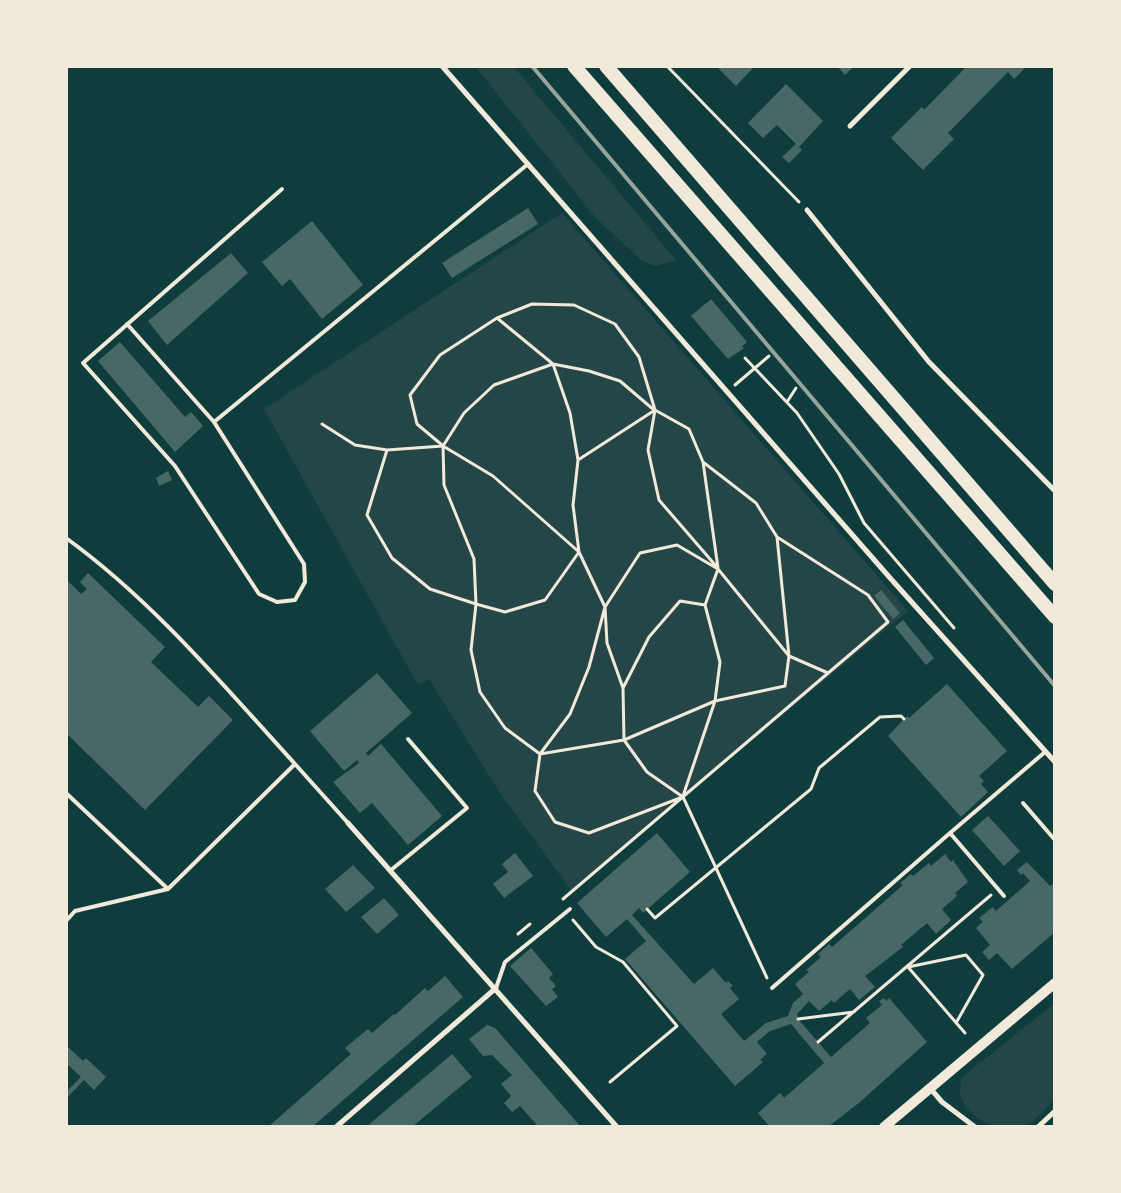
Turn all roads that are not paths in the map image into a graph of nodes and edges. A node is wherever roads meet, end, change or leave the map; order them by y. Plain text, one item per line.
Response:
1 (442, 66) edge
2 (574, 66) edge
3 (606, 66) edge
4 (910, 66) edge
5 (850, 126) dead end
6 (528, 164) junction
7 (282, 189) dead end
8 (807, 210) road end
9 (127, 324) junction
10 (214, 422) junction
11 (1055, 491) edge
12 (66, 538) edge
13 (1055, 584) edge
14 (1055, 617) edge
15 (408, 740) dead end
16 (1045, 752) junction
17 (1055, 762) edge
18 (295, 764) junction
19 (66, 793) edge
20 (1023, 803) dead end
21 (348, 823) joint
22 (950, 833) junction
23 (1055, 840) edge
24 (391, 870) junction
25 (168, 889) junction
26 (1004, 896) dead end
27 (570, 909) dead end
28 (66, 921) edge
29 (1055, 983) edge
30 (496, 988) junction
31 (772, 988) road end
32 (929, 1087) junction
33 (1055, 1111) edge
34 (336, 1127) edge
35 (617, 1127) edge
36 (884, 1127) edge
37 (975, 1127) edge
38 (1038, 1127) edge

1 - 6 street
2 - 14 highway
3 - 13 highway
4 - 5 street
6 - 10 lane
6 - 16 street
7 - 9 lane
8 - 11 street
9 - 10 lane
9 - 10 lane
12 - 18 lane
15 - 24 lane
16 - 17 street
16 - 22 lane
18 - 21 lane
18 - 25 lane
19 - 25 lane
20 - 23 lane
21 - 24 street
22 - 26 lane
22 - 31 lane
24 - 30 street
25 - 28 lane
27 - 30 lane
29 - 32 main road
30 - 34 street
30 - 35 street
32 - 36 main road
32 - 37 street
33 - 38 street

